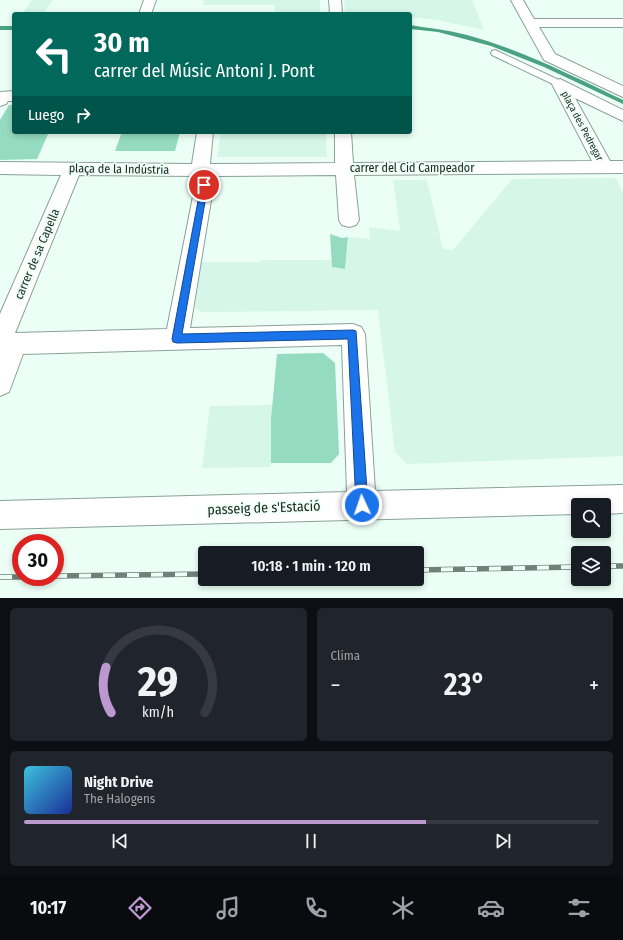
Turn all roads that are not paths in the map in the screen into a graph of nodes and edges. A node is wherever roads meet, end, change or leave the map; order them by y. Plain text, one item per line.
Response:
1 (150, 0) edge
2 (335, 0) edge
3 (517, 0) edge
4 (146, 12) edge
5 (336, 12) edge
6 (531, 23) junction
7 (623, 23) edge
8 (495, 53) dead end
9 (560, 84) junction
10 (623, 92) edge
11 (623, 116) edge
12 (206, 134) edge
13 (343, 134) edge
14 (604, 167) junction
15 (623, 167) edge
16 (0, 168) edge
17 (74, 168) junction
18 (344, 169) junction
19 (204, 170) junction
20 (349, 220) dead end
21 (177, 339) junction
22 (5, 342) edge
23 (0, 384) edge
24 (623, 499) edge
25 (362, 505) junction
26 (0, 515) edge

1 - 4 street
2 - 5 street
3 - 6 street
6 - 7 street
6 - 10 street
8 - 9 lane
9 - 11 street, plaça des Pedregar
9 - 14 street, plaça des Pedregar
12 - 19 street
13 - 18 street
14 - 15 street, carrer del Cid Campeador
14 - 18 street, carrer del Cid Campeador
16 - 17 street, plaça de la Indústria
17 - 19 street, plaça de la Indústria
17 - 22 street, carrer de sa Capella
18 - 19 street, carrer del Cid Campeador
18 - 20 street
19 - 21 street
21 - 22 street
21 - 25 street
22 - 23 street, carrer de sa Capella
24 - 25 street, passeig de s'Estació
25 - 26 street, passeig de s'Estació

